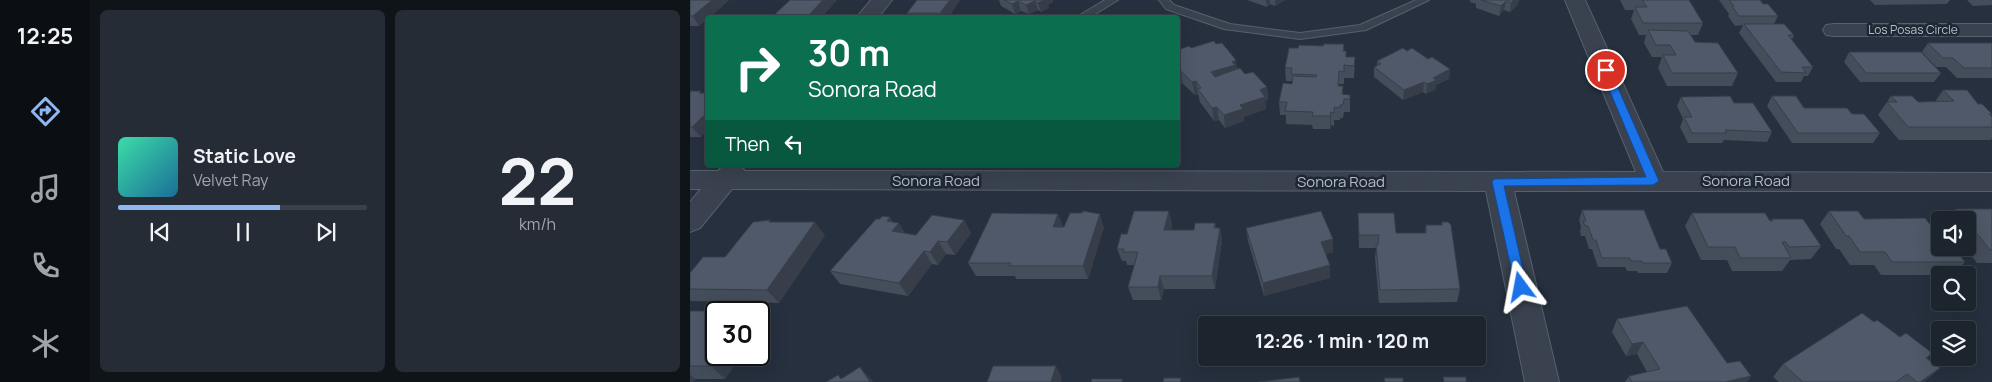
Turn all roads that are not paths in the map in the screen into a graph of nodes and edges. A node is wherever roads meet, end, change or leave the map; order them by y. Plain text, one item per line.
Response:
1 (882, 0) edge
2 (1113, 0) edge
3 (1164, 0) edge
4 (1424, 0) edge
5 (1576, 0) edge
6 (869, 15) edge
7 (1086, 15) edge
8 (1834, 30) dead end
9 (1992, 30) edge
10 (732, 173) edge
11 (690, 180) edge
12 (1653, 181) junction
13 (1498, 182) junction
14 (1992, 182) edge
15 (690, 221) edge
16 (1542, 382) edge

1 - 6 street
2 - 7 lane
3 - 4 lane
5 - 12 street
8 - 9 street, Los Posas Circle
10 - 11 street, Sonora Road
10 - 13 street, Sonora Road
10 - 15 street
12 - 13 street, Sonora Road
12 - 14 street, Sonora Road
13 - 16 street

